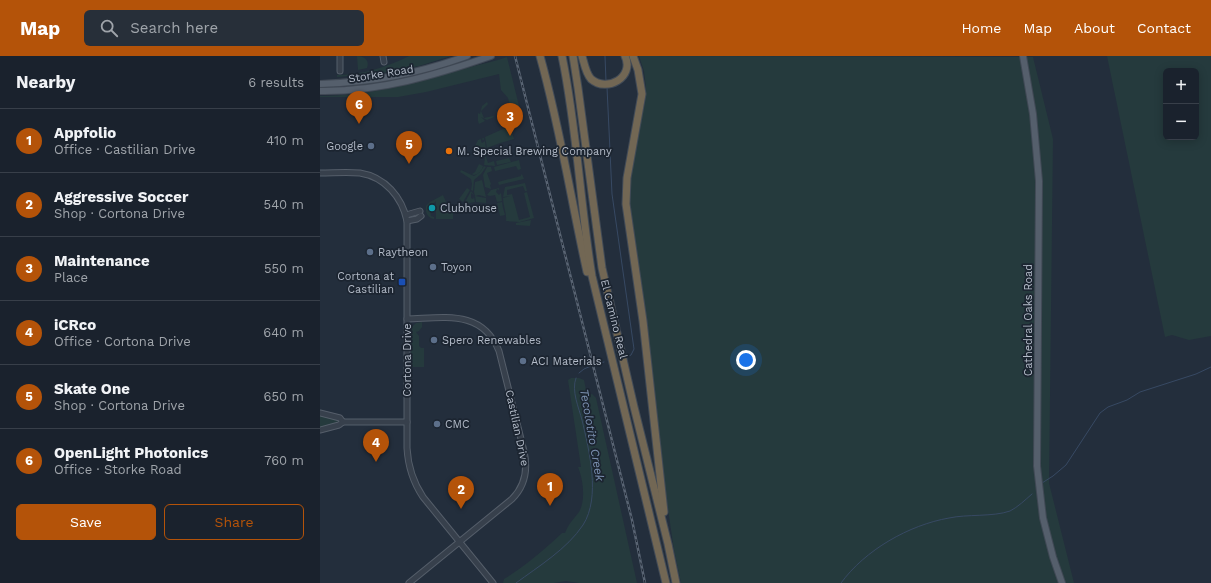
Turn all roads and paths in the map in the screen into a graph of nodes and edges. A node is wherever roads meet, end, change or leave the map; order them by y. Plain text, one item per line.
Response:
1 (340, 56) edge
2 (383, 56) edge
3 (467, 56) edge
4 (491, 56) edge
5 (540, 56) edge
6 (562, 56) edge
7 (572, 56) edge
8 (582, 56) edge
9 (624, 56) edge
10 (633, 56) edge
11 (1023, 56) edge
12 (384, 62) dead end
13 (340, 71) dead end
14 (320, 84) edge
15 (320, 91) edge
16 (320, 173) edge
17 (406, 215) junction
18 (407, 221) junction
19 (599, 310) junction
20 (407, 319) junction
21 (320, 413) edge
22 (343, 422) junction
23 (407, 422) junction
24 (320, 430) edge
25 (460, 542) junction
26 (668, 544) junction
27 (409, 583) edge
28 (493, 583) edge
29 (666, 583) edge
30 (676, 583) edge
31 (1062, 583) edge

1 - 13 street
2 - 12 street
3 - 14 main road, Storke Road
4 - 15 main road, Storke Road
5 - 19 highway
6 - 19 highway, El Camino Real
7 - 26 highway, El Camino Real
8 - 9 highway
10 - 26 highway
11 - 31 main road, Cathedral Oaks Road
16 - 17 street, Cortona Drive
17 - 18 street, Cortona Drive
17 - 18 street
18 - 20 street, Cortona Drive
19 - 29 highway, El Camino Real
20 - 23 street, Cortona Drive
20 - 25 street, Castilian Drive
21 - 22 street
22 - 23 street
22 - 24 street
23 - 25 street, Cortona Drive
25 - 27 street, Castilian Drive
25 - 28 street, Cortona Drive
26 - 30 highway, El Camino Real

